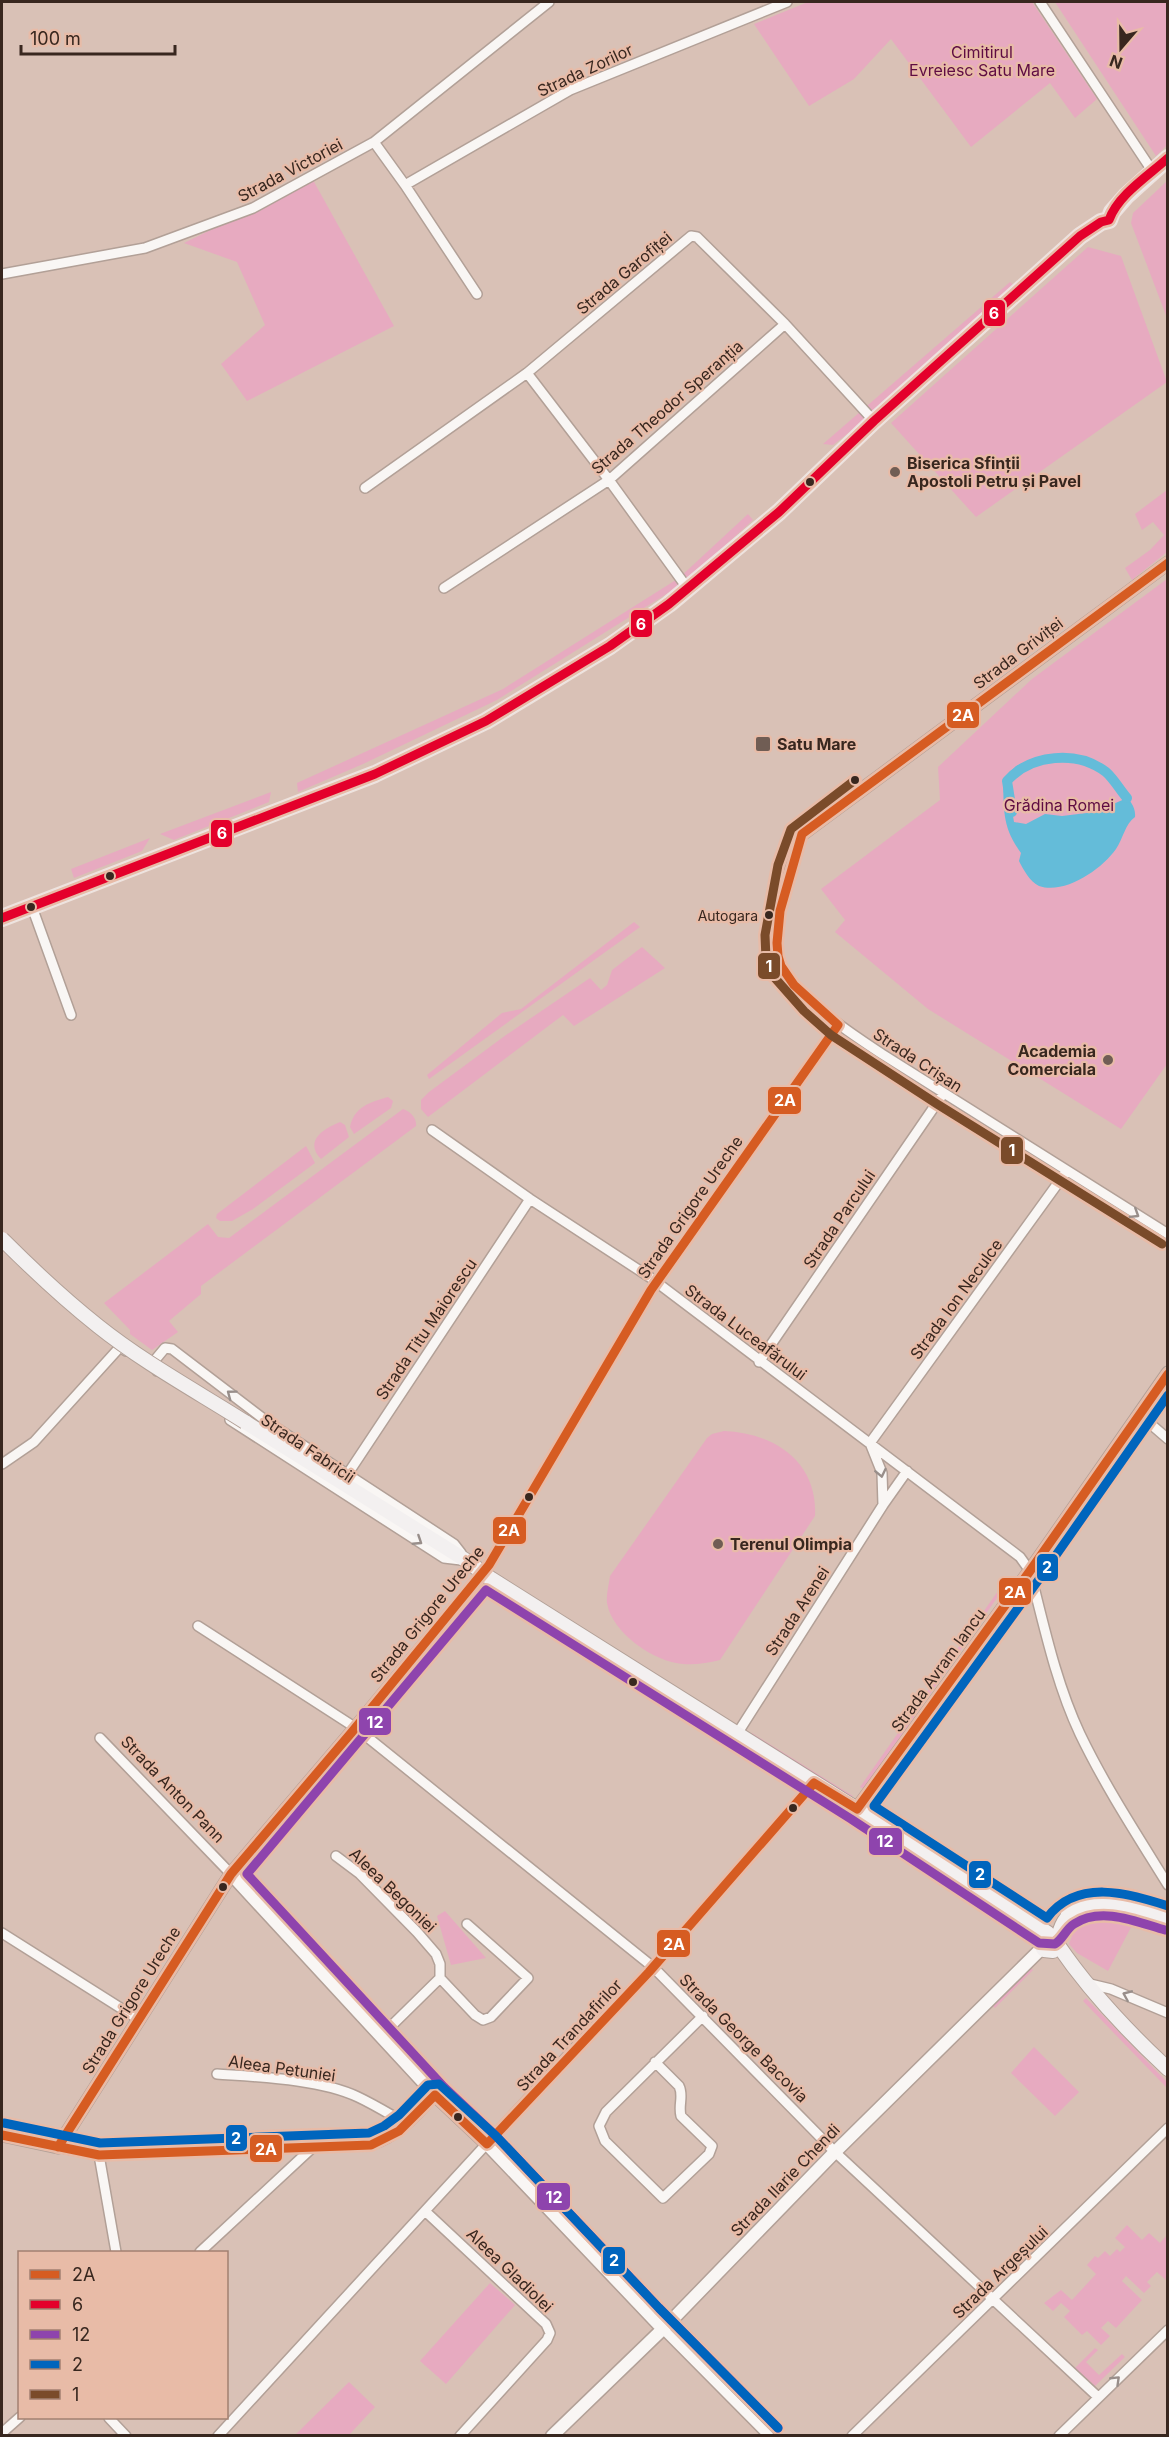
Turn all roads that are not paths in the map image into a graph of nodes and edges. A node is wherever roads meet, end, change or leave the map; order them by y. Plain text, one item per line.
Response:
1 (549, 2) edge
2 (787, 2) edge
3 (1040, 2) edge
4 (374, 142) junction
5 (1167, 158) edge
6 (1153, 172) junction
7 (405, 185) junction
8 (2, 274) edge
9 (477, 294) dead end
10 (785, 324) junction
11 (527, 373) junction
12 (874, 421) junction
13 (609, 480) junction
14 (365, 488) dead end
15 (1167, 563) edge
16 (444, 588) dead end
17 (687, 589) junction
18 (802, 834) joint
19 (32, 907) junction
20 (3, 918) edge
21 (71, 1015) dead end
22 (838, 1024) junction
23 (943, 1094) junction
24 (432, 1130) dead end
25 (1066, 1172) junction
26 (530, 1199) junction
27 (1167, 1234) edge
28 (2, 1239) edge
29 (657, 1283) junction
30 (759, 1362) junction
31 (157, 1373) junction
32 (1167, 1373) edge
33 (1139, 1414) junction
34 (1167, 1439) edge
35 (870, 1443) junction
36 (2, 1464) edge
37 (907, 1471) junction
38 (347, 1475) junction
39 (883, 1505) junction
40 (467, 1561) junction
41 (1030, 1572) junction
42 (483, 1574) junction
43 (198, 1626) dead end
44 (356, 1728) junction
45 (737, 1734) junction
46 (100, 1738) dead end
47 (814, 1783) junction
48 (857, 1809) junction
49 (336, 1856) dead end
50 (231, 1874) junction
51 (1167, 1885) edge
52 (1167, 1919) edge
53 (467, 1924) dead end
54 (2, 1933) edge
55 (1048, 1939) junction
56 (653, 1967) junction
57 (440, 1978) junction
58 (1085, 1983) junction
59 (1167, 2013) edge
60 (703, 2016) junction
61 (138, 2019) junction
62 (381, 2036) junction
63 (655, 2062) junction
64 (1167, 2069) edge
65 (217, 2074) dead end
66 (435, 2095) junction
67 (407, 2124) junction
68 (1167, 2128) edge
69 (2, 2135) edge
70 (488, 2144) junction
71 (58, 2147) junction
72 (312, 2148) junction
73 (835, 2152) junction
74 (99, 2155) junction
75 (425, 2211) junction
76 (116, 2251) edge
77 (202, 2251) edge
78 (993, 2300) junction
79 (663, 2329) junction
80 (1167, 2330) edge
81 (1098, 2397) junction
82 (18, 2418) edge
83 (110, 2419) edge
84 (2, 2433) edge
85 (126, 2436) edge
86 (219, 2436) edge
87 (460, 2436) edge
88 (552, 2436) edge
89 (769, 2436) edge
90 (852, 2436) edge
91 (1059, 2436) edge

1 - 4 street, Strada Victoriei
2 - 7 street, Strada Zorilor
3 - 6 street
4 - 7 street
4 - 8 street, Strada Victoriei
5 - 6 main road
6 - 12 main road
7 - 9 street
10 - 11 street, Strada Garofiței
10 - 12 street, Strada Garofiței
10 - 13 street, Strada Theodor Speranția
11 - 13 street
11 - 14 street, Strada Garofiței
12 - 17 main road
13 - 16 street, Strada Theodor Speranția
13 - 17 street
15 - 18 street, Strada Griviței
17 - 19 main road
18 - 22 street, Strada Crișan
19 - 20 main road
19 - 21 street
22 - 23 street, Strada Crișan
22 - 29 street, Strada Grigore Ureche
23 - 25 street, Strada Crișan
23 - 30 street, Strada Parcului
24 - 26 street, Strada Luceafărului
25 -> 27 street, Strada Crișan
25 - 35 street, Strada Ion Neculce
26 - 29 street, Strada Luceafărului
26 - 38 street, Strada Titu Maiorescu
28 - 40 main road, Strada Fabricii, bridge
29 - 30 street, Strada Luceafărului
29 - 42 street, Strada Grigore Ureche
30 - 35 street, Strada Luceafărului
31 - 36 street
38 -> 31 street, Strada Fabricii
31 -> 40 street, Strada Fabricii
32 - 33 street, Strada Avram Iancu
33 - 34 street
33 - 41 street, Strada Avram Iancu
35 - 37 street, Strada Luceafărului
35 -> 39 street
37 - 39 street, Strada Arenei
37 - 41 street, Strada Luceafărului
38 - 40 street, Strada Fabricii
39 - 45 street, Strada Arenei
40 - 42 main road, Strada Fabricii
41 - 48 street, Strada Avram Iancu
41 - 51 street
42 - 44 street, Strada Grigore Ureche
42 - 45 main road, Strada Fabricii
43 - 44 street, Strada George Bacovia
44 - 50 street, Strada Grigore Ureche
44 - 56 street, Strada George Bacovia
45 - 47 main road, Strada Fabricii
46 - 50 street, Strada Anton Pann
47 - 48 main road, Strada Fabricii
47 - 56 street, Strada Trandafirilor
48 - 55 main road, Strada Fabricii
49 - 57 street, Aleea Begoniei
50 - 61 street, Strada Grigore Ureche
50 - 62 street, Strada Anton Pann
52 - 55 main road
53 - 57 street, Aleea Begoniei
54 - 61 street
55 - 58 main road, Strada Fabricii
55 - 73 street, Strada Ilarie Chendi
56 - 60 street, Strada George Bacovia
56 - 70 street, Strada Trandafirilor
57 - 62 street
59 -> 58 street
58 - 64 main road, Strada Fabricii
60 - 63 street
60 - 73 street, Strada George Bacovia
61 - 71 street, Strada Grigore Ureche
62 - 66 street, Strada Anton Pann
63 - 63 street
65 - 67 street, Aleea Petuniei
66 - 67 street
66 - 70 street, Strada Anton Pann
67 - 72 street
68 - 78 street, Strada Argeșului
69 - 71 street
70 - 75 street, Strada Trandafirilor
70 - 79 street, Strada Anton Pann
71 - 74 street
72 - 74 street
72 - 77 street
73 - 78 street, Strada George Bacovia
73 - 79 street, Strada Ilarie Chendi
74 - 76 street
75 - 86 street, Strada Trandafirilor
75 - 87 street, Aleea Gladiolei
78 - 81 street, Strada George Bacovia
78 - 90 street, Strada Argeșului
79 - 88 street, Strada Ilarie Chendi
79 - 89 street, Strada Anton Pann
81 -> 80 street
81 - 91 street
82 - 84 street
83 - 85 street

